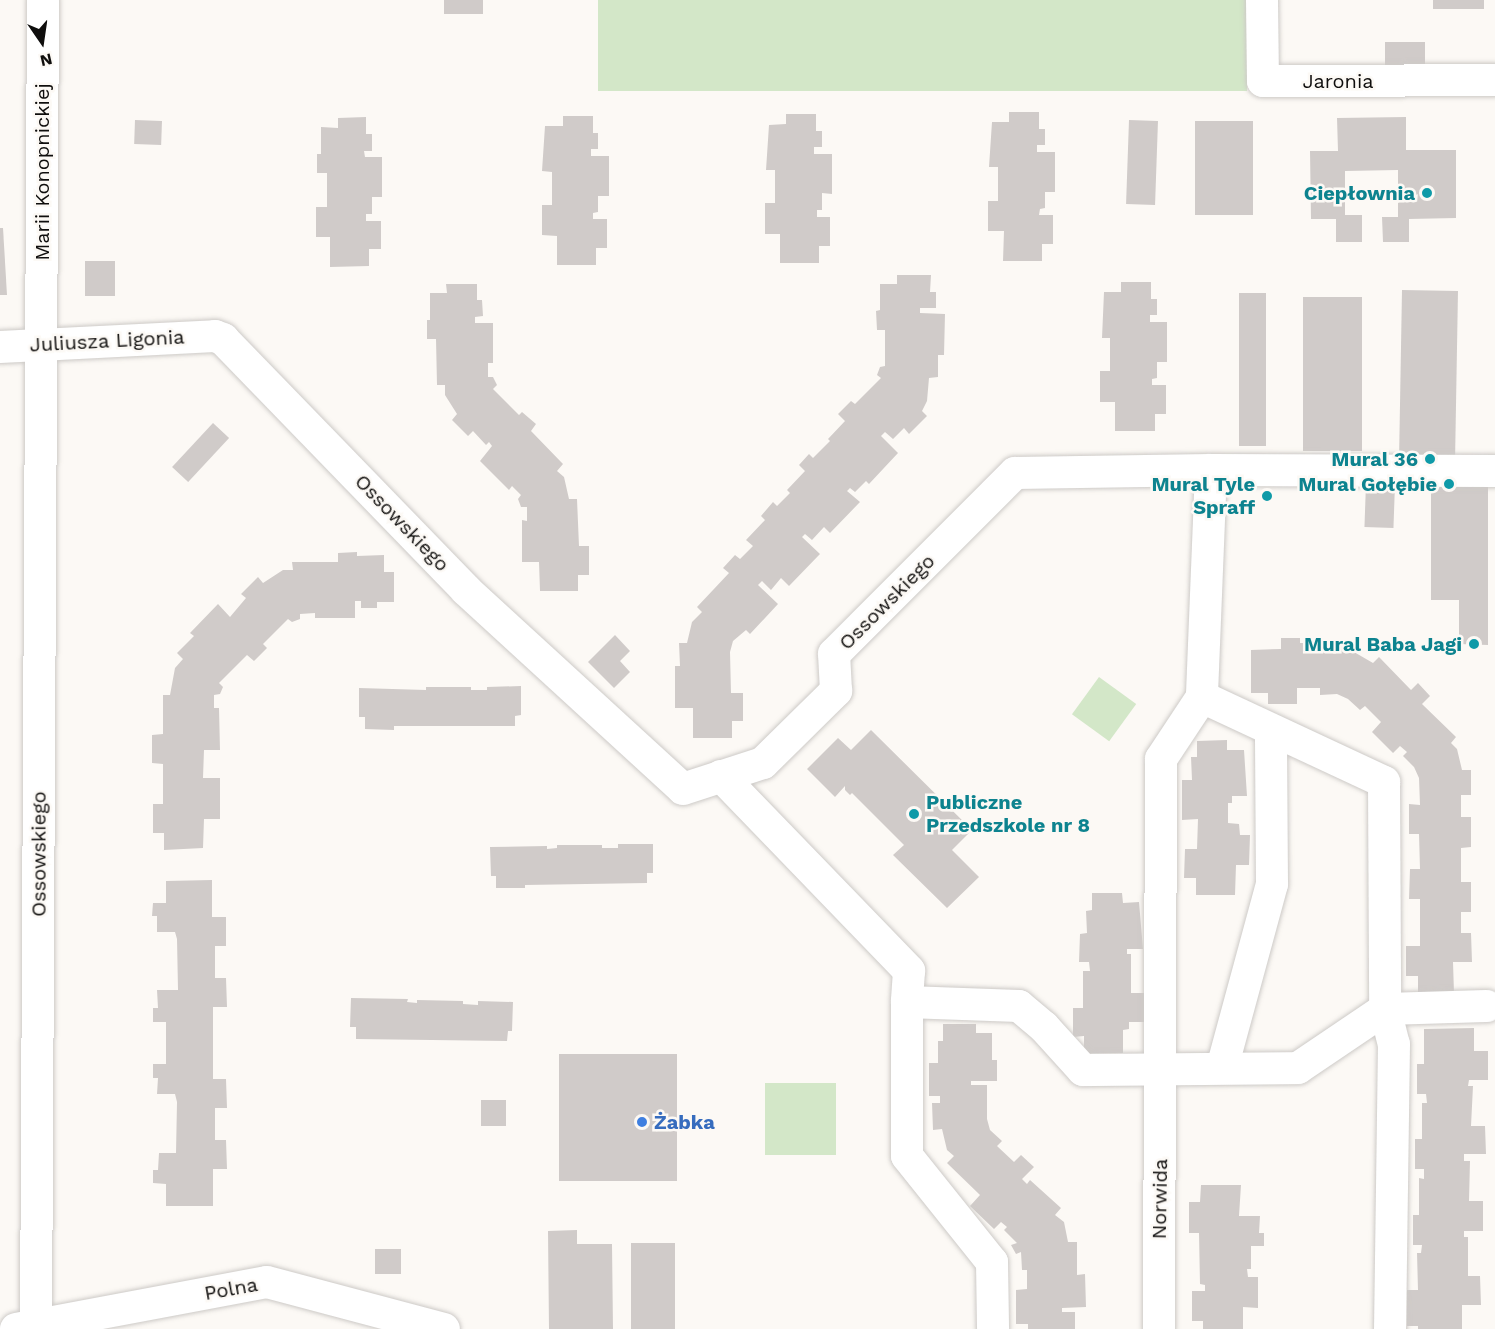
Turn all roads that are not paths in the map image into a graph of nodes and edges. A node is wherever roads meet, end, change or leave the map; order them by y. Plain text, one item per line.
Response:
1 (43, 0) edge
2 (1262, 0) edge
3 (1495, 80) edge
4 (215, 336) joint
5 (42, 344) junction
6 (0, 347) edge
7 (1211, 470) junction
8 (1495, 471) edge
9 (1202, 697) junction
10 (1271, 730) junction
11 (721, 776) junction
12 (907, 1002) junction
13 (1487, 1006) dead end
14 (1385, 1009) junction
15 (1222, 1068) junction
16 (1162, 1070) junction
17 (29, 1327) edge
18 (444, 1329) edge
19 (993, 1329) edge
20 (1159, 1329) edge
21 (1390, 1329) edge

1 - 5 street, Marii Konopnickiej
2 - 3 street, Jaronia
4 - 5 street, Juliusza Ligonia
4 - 11 street, Ossowskiego
5 - 6 street, Juliusza Ligonia
5 - 17 street, Ossowskiego
7 - 8 street, Ossowskiego
7 - 9 street
7 - 11 street, Ossowskiego
9 - 10 street
9 - 16 street, Norwida
10 - 14 street
10 - 15 street
11 - 12 street
12 - 16 street
12 - 19 street
13 - 14 street
14 - 15 street
14 - 21 street
15 - 16 street
16 - 20 street, Norwida
17 - 18 street, Polna

